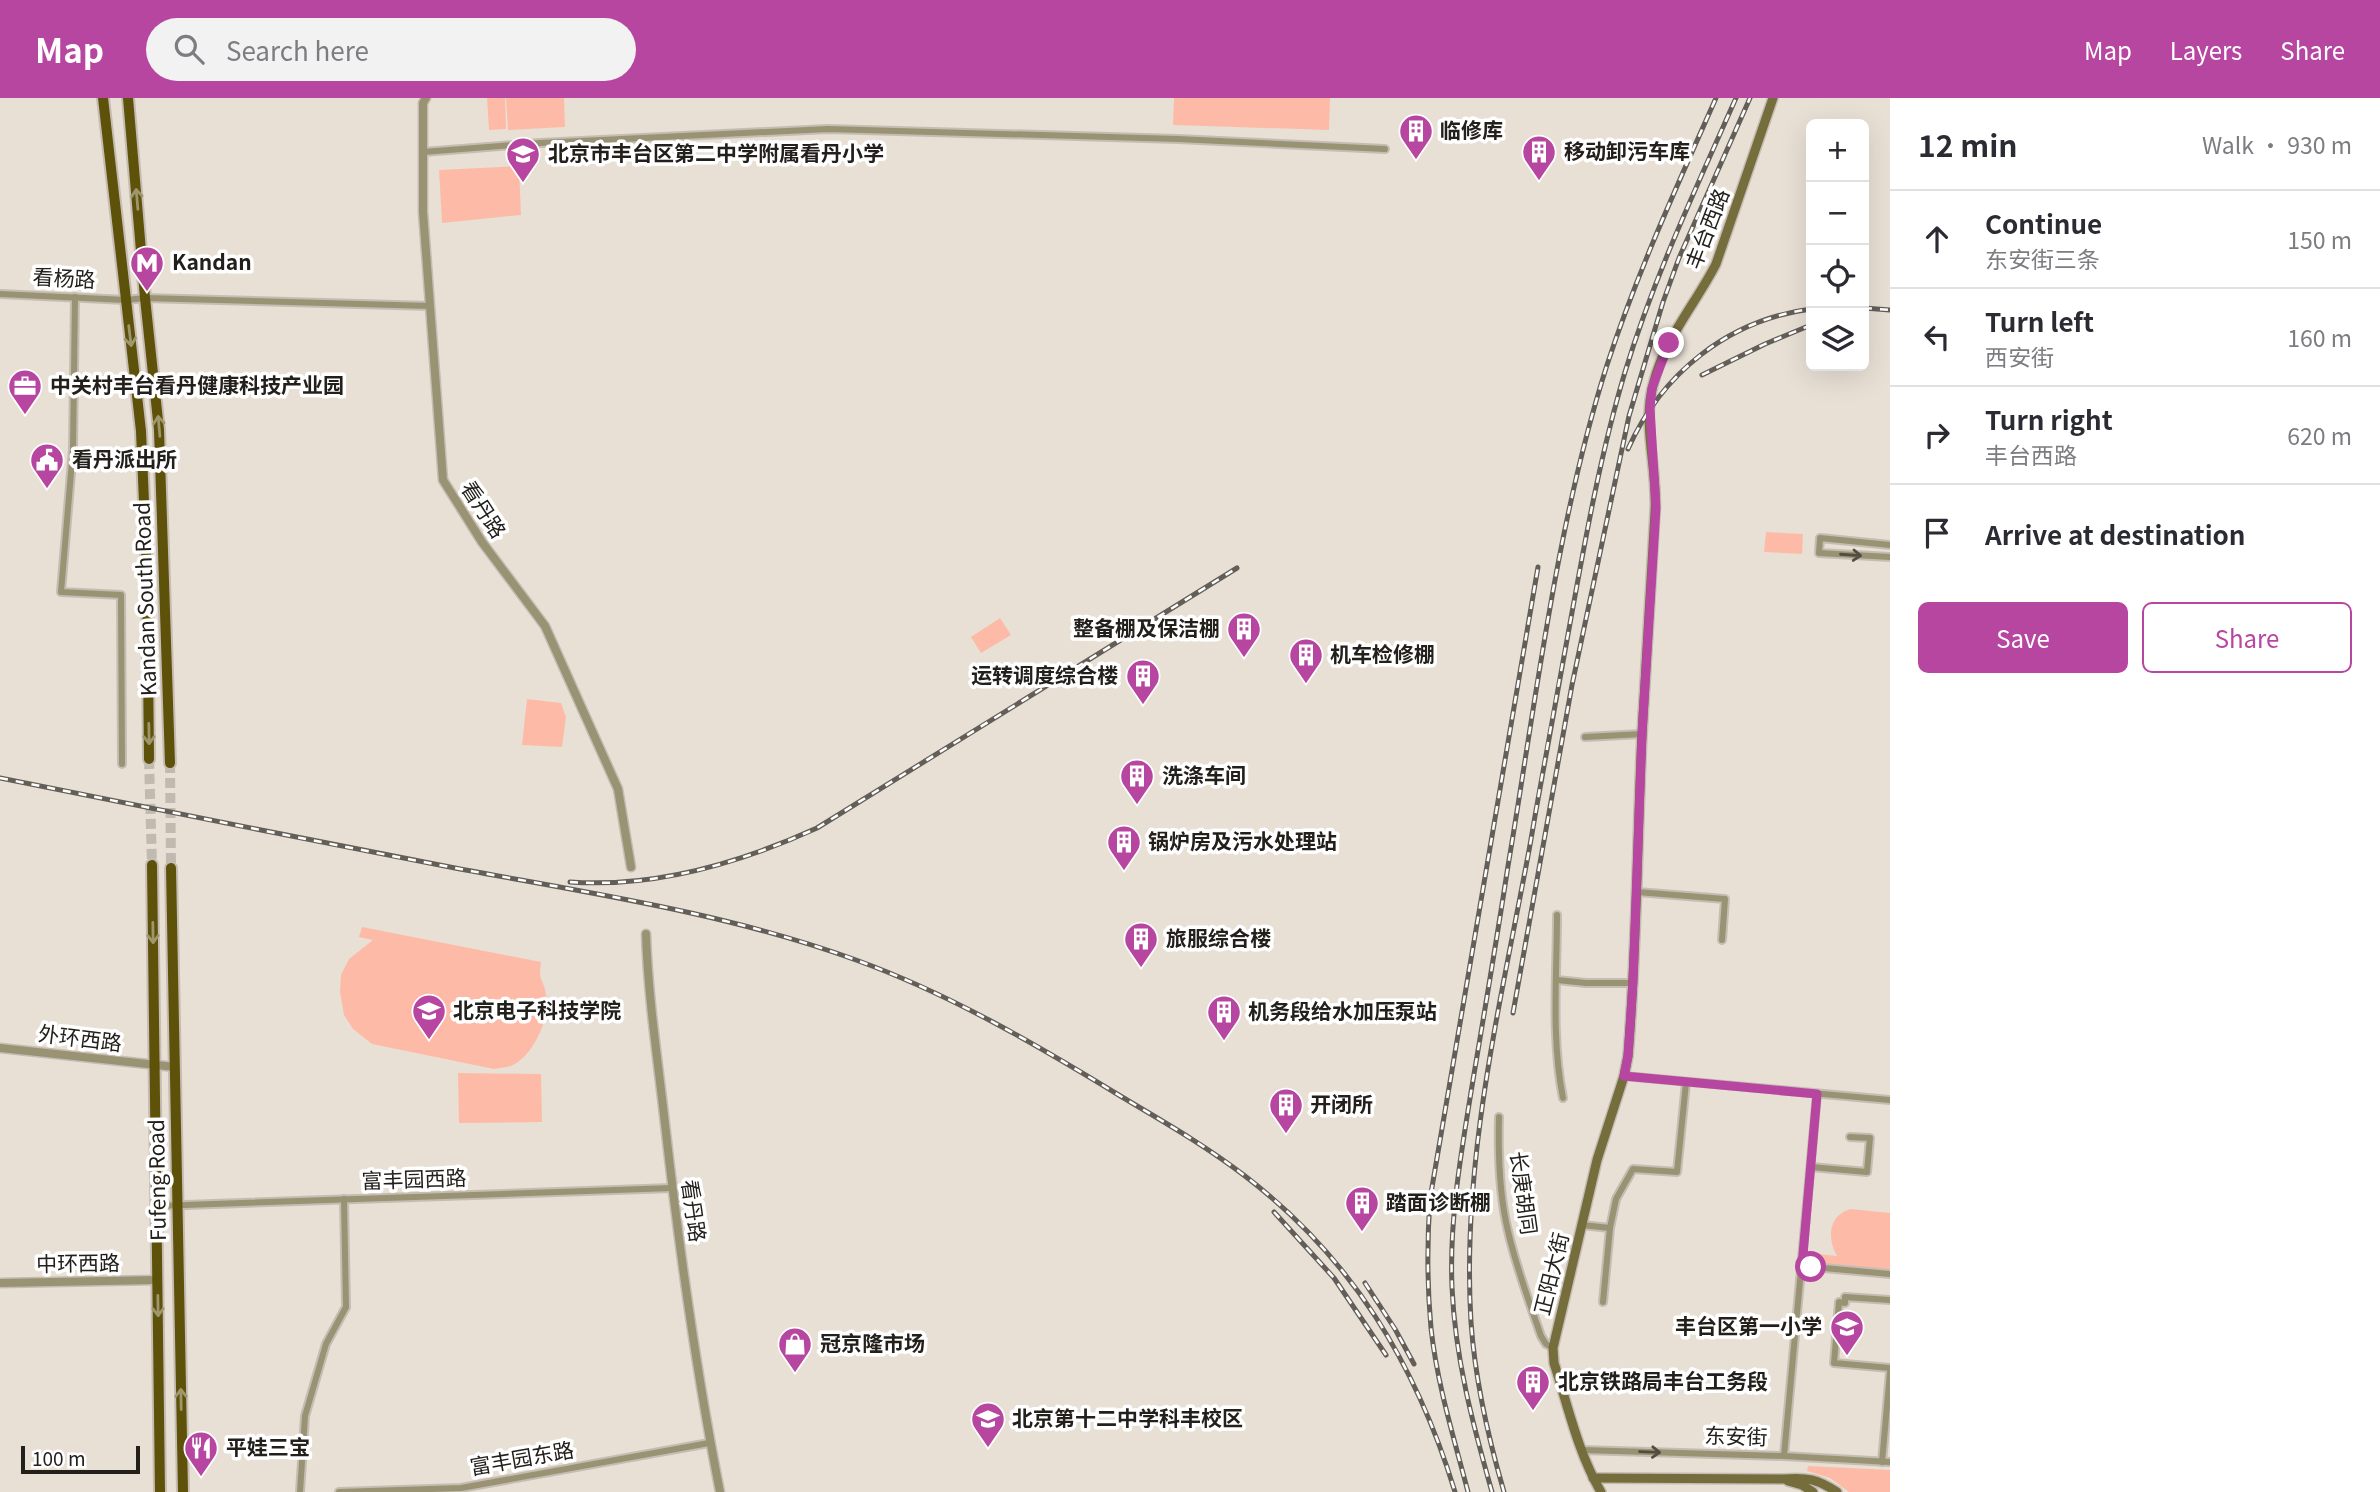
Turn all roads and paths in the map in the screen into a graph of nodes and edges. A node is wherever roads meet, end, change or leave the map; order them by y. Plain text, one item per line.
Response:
1 (103, 98) edge
2 (128, 98) edge
3 (426, 98) edge
4 (1773, 98) edge
5 (1385, 149) dead end
6 (423, 152) junction
7 (0, 294) edge
8 (75, 297) junction
9 (145, 299) junction
10 (126, 300) junction
11 (430, 306) junction
12 (1890, 545) edge
13 (1890, 557) edge
14 (1642, 734) junction
15 (1585, 737) dead end
16 (149, 759) tunnel mouth
17 (170, 763) tunnel mouth
18 (122, 764) dead end
19 (152, 865) tunnel mouth
20 (631, 867) dead end
21 (171, 868) tunnel mouth
22 (1637, 892) junction
23 (1558, 915) dead end
24 (646, 934) dead end
25 (1722, 940) dead end
26 (1557, 980) junction
27 (1633, 982) junction
28 (0, 1048) edge
29 (156, 1066) junction
30 (175, 1067) junction
31 (1624, 1076) junction
32 (1686, 1083) junction
33 (1817, 1094) junction
34 (1563, 1098) dead end
35 (1890, 1100) edge
36 (1499, 1117) dead end
37 (1850, 1137) dead end
38 (1811, 1167) junction
39 (672, 1188) junction
40 (345, 1199) junction
41 (177, 1205) junction
42 (157, 1206) junction
43 (1582, 1225) junction
44 (1610, 1228) junction
45 (1802, 1266) junction
46 (1890, 1274) edge
47 (157, 1280) junction
48 (0, 1283) edge
49 (1890, 1300) edge
50 (1603, 1302) dead end
51 (1553, 1348) junction
52 (1890, 1370) edge
53 (709, 1443) junction
54 (1582, 1450) junction
55 (1784, 1456) junction
56 (1886, 1462) edge
57 (1593, 1478) junction
58 (1783, 1479) junction
59 (490, 1483) junction
60 (160, 1492) edge
61 (183, 1492) edge
62 (300, 1492) edge
63 (339, 1492) edge
64 (491, 1492) edge
65 (720, 1492) edge
66 (1594, 1492) edge
67 (1601, 1492) edge
68 (1813, 1492) edge
69 (1837, 1492) edge

1 - 10 main road, Kandan South Road
9 -> 2 main road, Kandan South Road
3 - 6 street, 看丹路
4 - 14 main road, 丰台西路
5 - 6 street
6 - 11 street, 看丹路
7 - 8 street, 看杨路
8 - 10 street, 看杨路
8 - 18 street
9 - 10 street, 看杨路
9 - 11 street, 看杨路
17 -> 9 main road, Kandan South Road
10 -> 16 main road, Kandan South Road
11 - 20 street, 看丹路
12 -> 13 street
14 - 15 street
14 - 22 main road, 丰台西路
19 -> 29 main road
21 - 30 main road, Fufeng Road
22 - 25 street
22 - 27 main road, 丰台西路
23 - 26 street
24 - 39 street, 看丹路
26 - 27 street
26 - 34 street
27 - 31 main road, 丰台西路
28 - 29 street, 外环西路
29 - 30 street, 外环西路
29 - 42 main road, Fufeng Road
30 - 41 main road, Fufeng Road
31 - 32 street
31 - 43 main road, 正阳大街
32 - 33 street
32 - 44 street
33 - 35 street
33 - 38 street
36 - 51 street, 长庚胡同
37 - 38 street
38 - 45 street
39 - 40 street, 富丰园西路
39 - 53 street, 看丹路
40 - 41 street, 富丰园西路
40 - 62 street
41 - 42 street, 富丰园西路
61 -> 41 main road, Fufeng Road
42 - 47 main road, Fufeng Road
43 - 44 street
43 - 51 main road, 正阳大街
44 - 50 street
45 - 46 street
45 - 55 street
47 - 48 street, 中环西路
47 -> 60 main road, Fufeng Road
49 - 52 street
51 - 54 main road, 正阳大街
52 - 56 street
53 - 59 street, 富丰园东路
53 - 65 street, 看丹路
54 -> 55 street, 东安街
54 - 57 main road, 正阳大街
55 - 56 street, 东安街
57 - 58 main road
57 - 66 main road, 正阳大街
57 - 67 main road, 正阳大街
58 - 68 main road
58 - 69 main road
59 - 63 street, 富丰园东路
59 - 64 street

